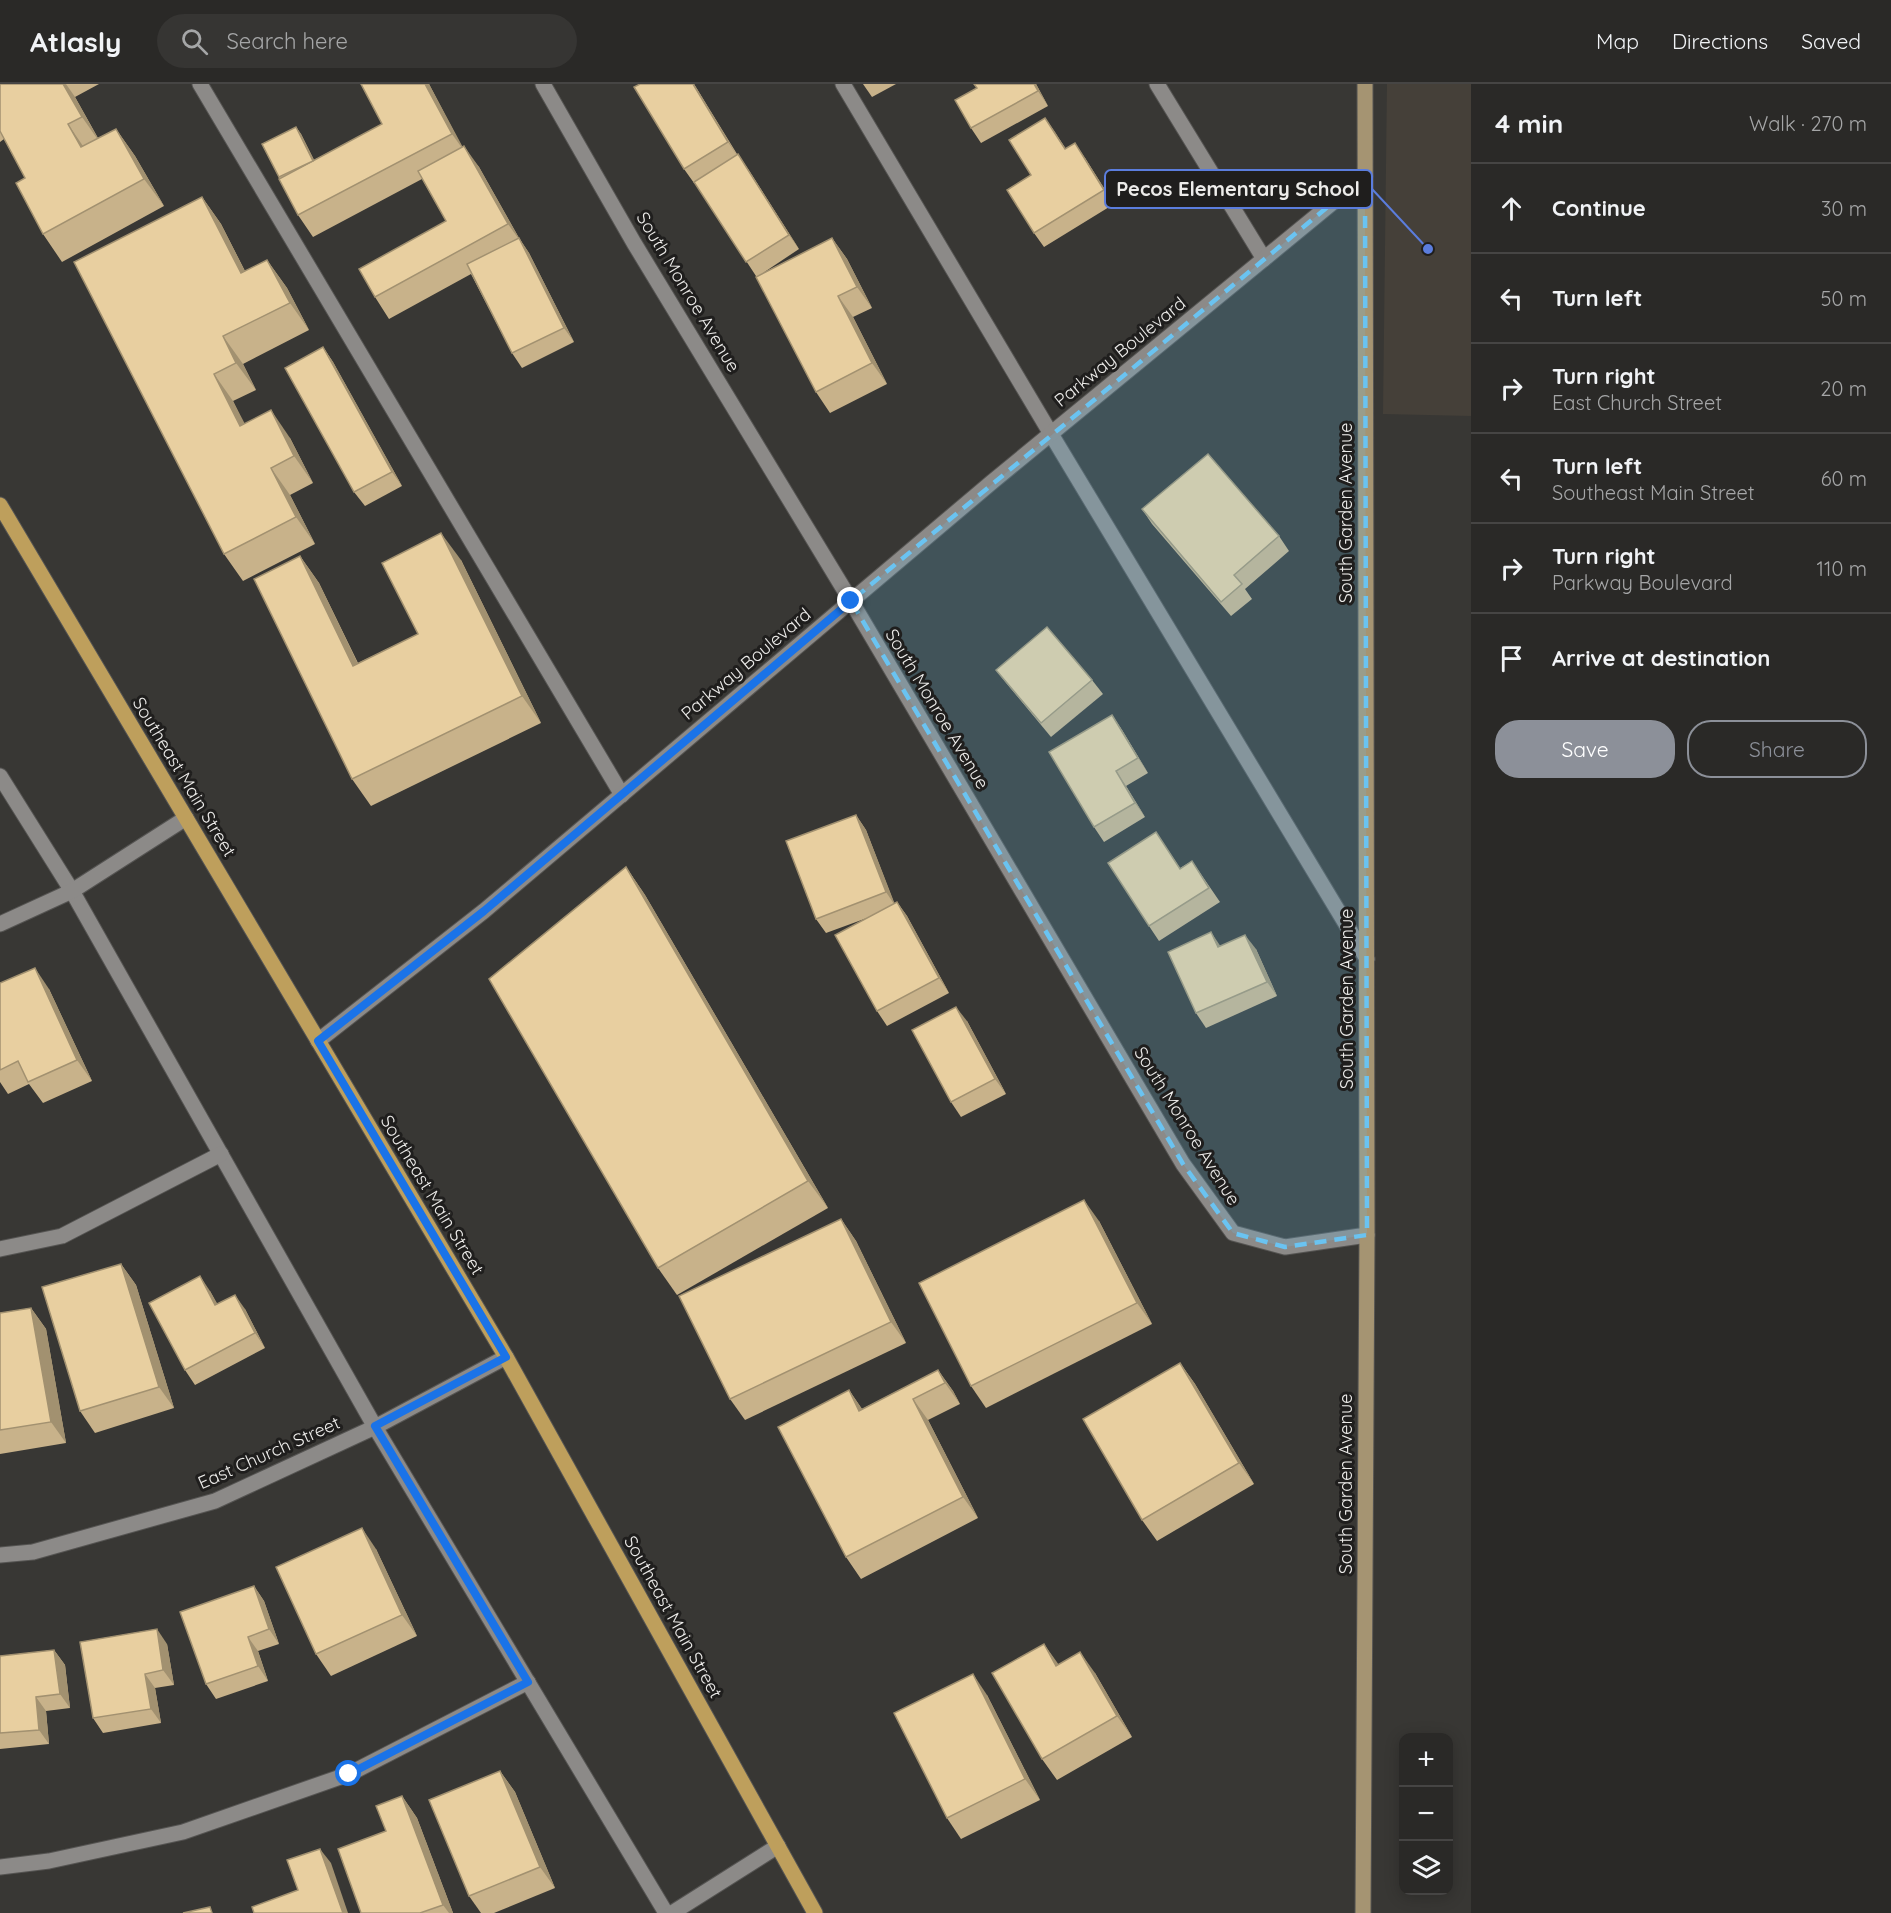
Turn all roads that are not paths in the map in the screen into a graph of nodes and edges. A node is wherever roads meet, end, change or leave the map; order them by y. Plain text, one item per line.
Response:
1 (200, 84) edge
2 (543, 84) edge
3 (843, 84) edge
4 (1157, 84) edge
5 (1365, 84) edge
6 (1365, 176) junction
7 (1264, 259) junction
8 (1051, 434) junction
9 (0, 505) edge
10 (851, 601) junction
11 (0, 776) edge
12 (622, 795) junction
13 (186, 818) junction
14 (72, 891) junction
15 (0, 924) edge
16 (1367, 959) junction
17 (318, 1041) junction
18 (220, 1154) junction
19 (1368, 1235) junction
20 (0, 1249) edge
21 (506, 1357) junction
22 (375, 1426) junction
23 (0, 1555) edge
24 (528, 1682) junction
25 (778, 1846) junction
26 (0, 1867) edge
27 (666, 1913) edge
28 (672, 1913) edge
29 (815, 1913) edge
30 (1362, 1913) edge

1 - 12 street
2 - 10 street, South Monroe Avenue
3 - 8 street
4 - 7 street
5 - 6 street, South Garden Avenue
6 - 7 street, Parkway Boulevard
6 - 16 street, South Garden Avenue
7 - 8 street, Parkway Boulevard
8 - 10 street, Parkway Boulevard
8 - 16 street
9 - 13 main road, Southeast Main Street
10 - 12 street, Parkway Boulevard
10 - 19 street, South Monroe Avenue
11 - 14 street
12 - 17 street, Parkway Boulevard
13 - 14 street
13 - 17 main road, Southeast Main Street
14 - 15 street
14 - 18 street
16 - 19 street, South Garden Avenue
17 - 21 main road, Southeast Main Street
18 - 20 street
18 - 22 street
19 - 30 street, South Garden Avenue
21 - 22 street, East Church Street
21 - 25 main road, Southeast Main Street
22 - 23 street, East Church Street
22 - 24 street
24 - 26 street
24 - 27 street
25 - 28 street
25 - 29 main road, Southeast Main Street

